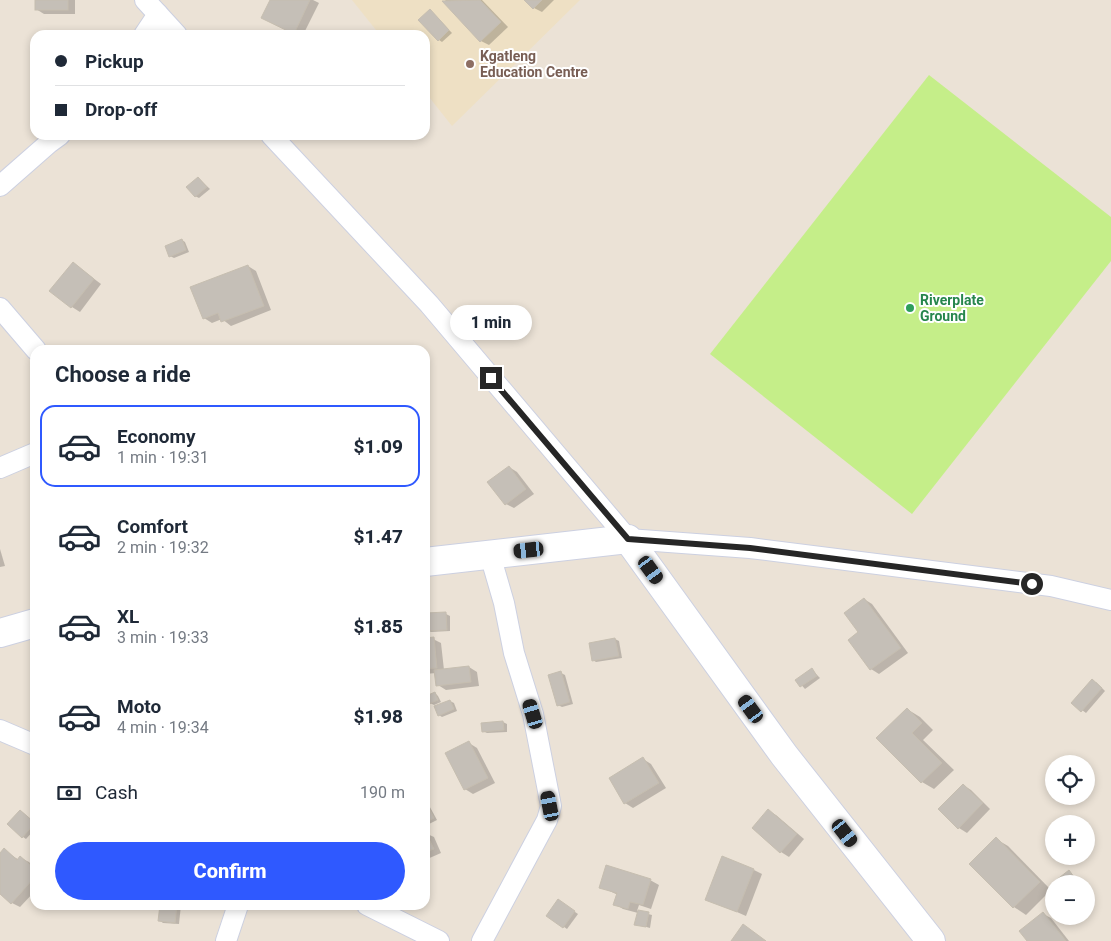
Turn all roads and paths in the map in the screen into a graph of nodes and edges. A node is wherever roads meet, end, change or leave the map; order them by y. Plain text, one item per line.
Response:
1 (151, 7) edge
2 (145, 30) edge
3 (172, 30) edge
4 (53, 140) edge
5 (275, 140) edge
6 (0, 186) edge
7 (0, 308) edge
8 (32, 345) edge
9 (30, 455) edge
10 (0, 468) edge
11 (628, 539) junction
12 (490, 555) junction
13 (430, 561) edge
14 (1111, 600) edge
15 (30, 625) edge
16 (0, 632) edge
17 (0, 730) edge
18 (30, 743) edge
19 (236, 910) edge
20 (377, 910) edge
21 (226, 941) edge
22 (439, 941) edge
23 (482, 941) edge
24 (931, 941) edge

1 - 2 street
1 - 3 street
4 - 6 street
5 - 11 street
7 - 8 street
9 - 10 street
11 - 12 street
11 - 14 street
11 - 24 street
12 - 13 street
12 - 23 street
15 - 16 street
17 - 18 street
19 - 21 street
20 - 22 street

